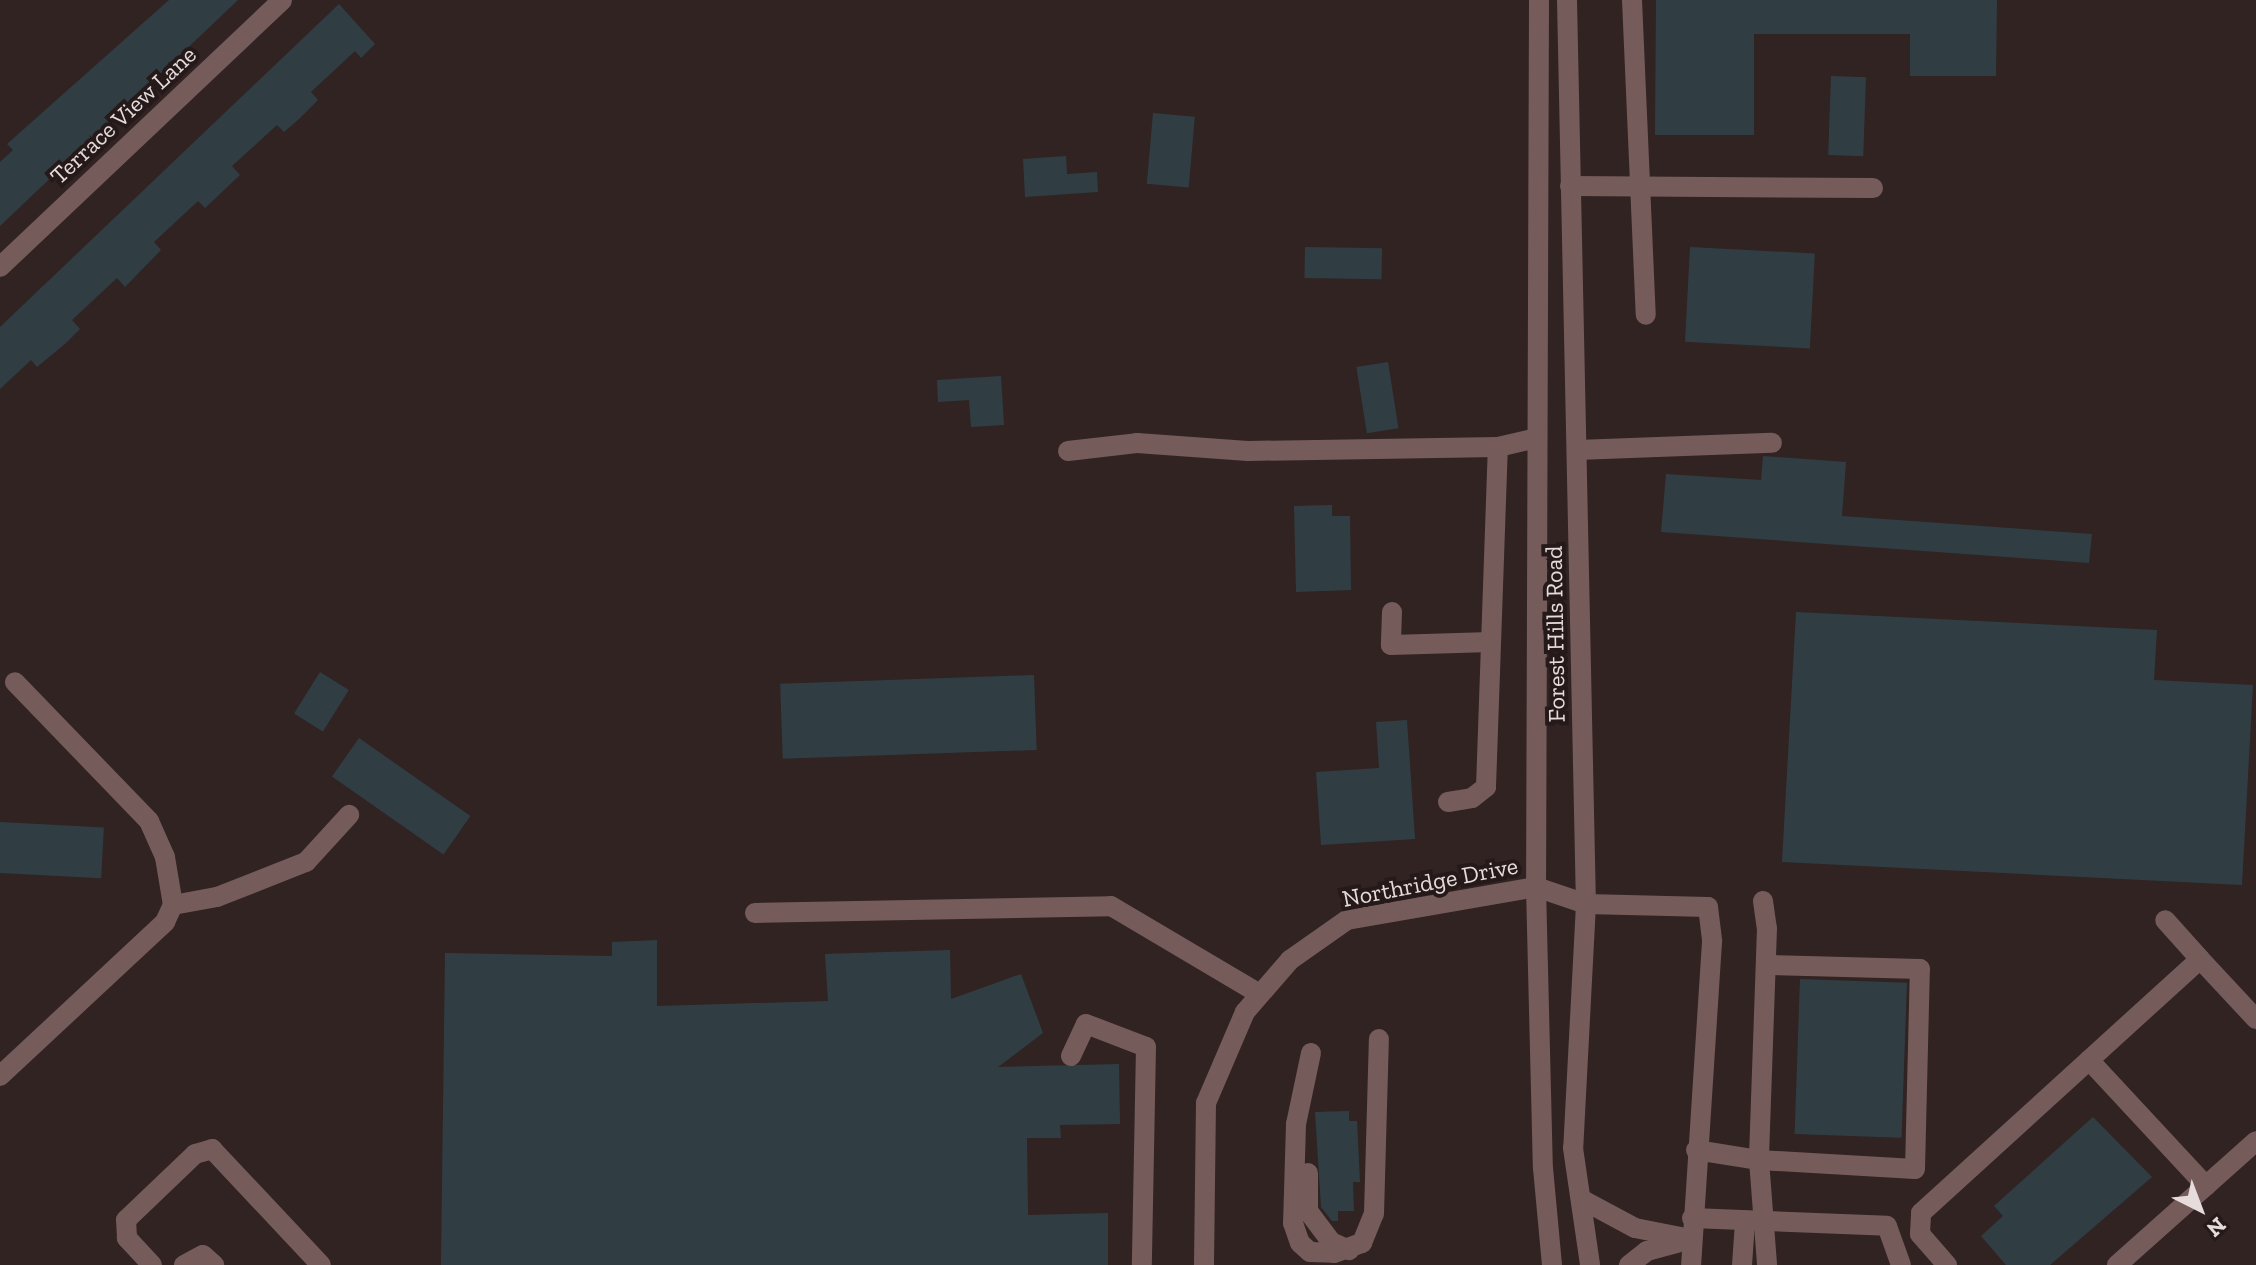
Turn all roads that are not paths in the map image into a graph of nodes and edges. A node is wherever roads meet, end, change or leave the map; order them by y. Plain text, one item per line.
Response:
1 (282, 0) edge
2 (1539, 0) edge
3 (1567, 0) edge
4 (1632, 0) edge
5 (1643, 184) junction
6 (1570, 186) junction
7 (1873, 188) dead end
8 (0, 267) edge
9 (1646, 315) dead end
10 (1537, 438) junction
11 (1772, 443) dead end
12 (1498, 447) junction
13 (1577, 450) junction
14 (1068, 451) dead end
15 (1392, 612) dead end
16 (1491, 642) junction
17 (15, 682) dead end
18 (1448, 802) dead end
19 (349, 815) dead end
20 (1536, 887) junction
21 (1763, 901) dead end
22 (1586, 904) junction
23 (173, 905) junction
24 (755, 913) dead end
25 (2165, 920) dead end
26 (2200, 959) junction
27 (1766, 965) junction
28 (1260, 994) junction
29 (2256, 1019) edge
30 (1379, 1039) dead end
31 (1311, 1053) dead end
32 (1071, 1056) dead end
33 (2089, 1060) junction
34 (0, 1076) edge
35 (2256, 1141) edge
36 (1696, 1150) junction
37 (1759, 1160) junction
38 (2206, 1186) junction
39 (1581, 1199) junction
40 (1692, 1218) junction
41 (1753, 1222) junction
42 (1691, 1239) junction
43 (152, 1265) edge
44 (184, 1265) edge
45 (214, 1265) edge
46 (321, 1265) edge
47 (1142, 1265) edge
48 (1204, 1265) edge
49 (1552, 1265) edge
50 (1590, 1265) edge
51 (1629, 1265) edge
52 (1691, 1265) edge
53 (1742, 1265) edge
54 (1767, 1265) edge
55 (1901, 1265) edge
56 (1947, 1265) edge
57 (2117, 1265) edge

1 - 8 street, Terrace View Lane
2 - 10 street, Forest Hills Road
3 - 6 street, Forest Hills Road
4 - 5 street
5 - 6 street
5 - 7 street
5 - 9 street
6 - 13 street, Forest Hills Road
10 - 12 street
10 - 20 street, Forest Hills Road
11 - 13 street
12 - 14 street
12 - 16 street
13 - 22 street, Forest Hills Road
15 - 16 street
16 - 18 street
17 - 23 street
19 - 23 street
20 - 22 street
20 - 28 street, Northridge Drive
20 - 49 street, Forest Hills Road
21 - 27 street
22 - 36 street
22 - 39 street, Forest Hills Road
23 - 34 street
24 - 28 street
25 - 26 street
26 - 29 street
26 - 33 street
27 - 37 street
27 - 37 street
28 - 48 street, Northridge Drive
30 - 31 street
32 - 47 street
33 - 38 street
33 - 56 street
35 - 38 street
36 - 37 street
36 - 40 street
37 - 41 street
38 - 57 street
39 - 42 street
39 - 50 street, Forest Hills Road
40 - 41 street
40 - 42 street
41 - 53 street
41 - 54 street
41 - 55 street
42 - 51 street
42 - 52 street
43 - 46 street
44 - 45 street

